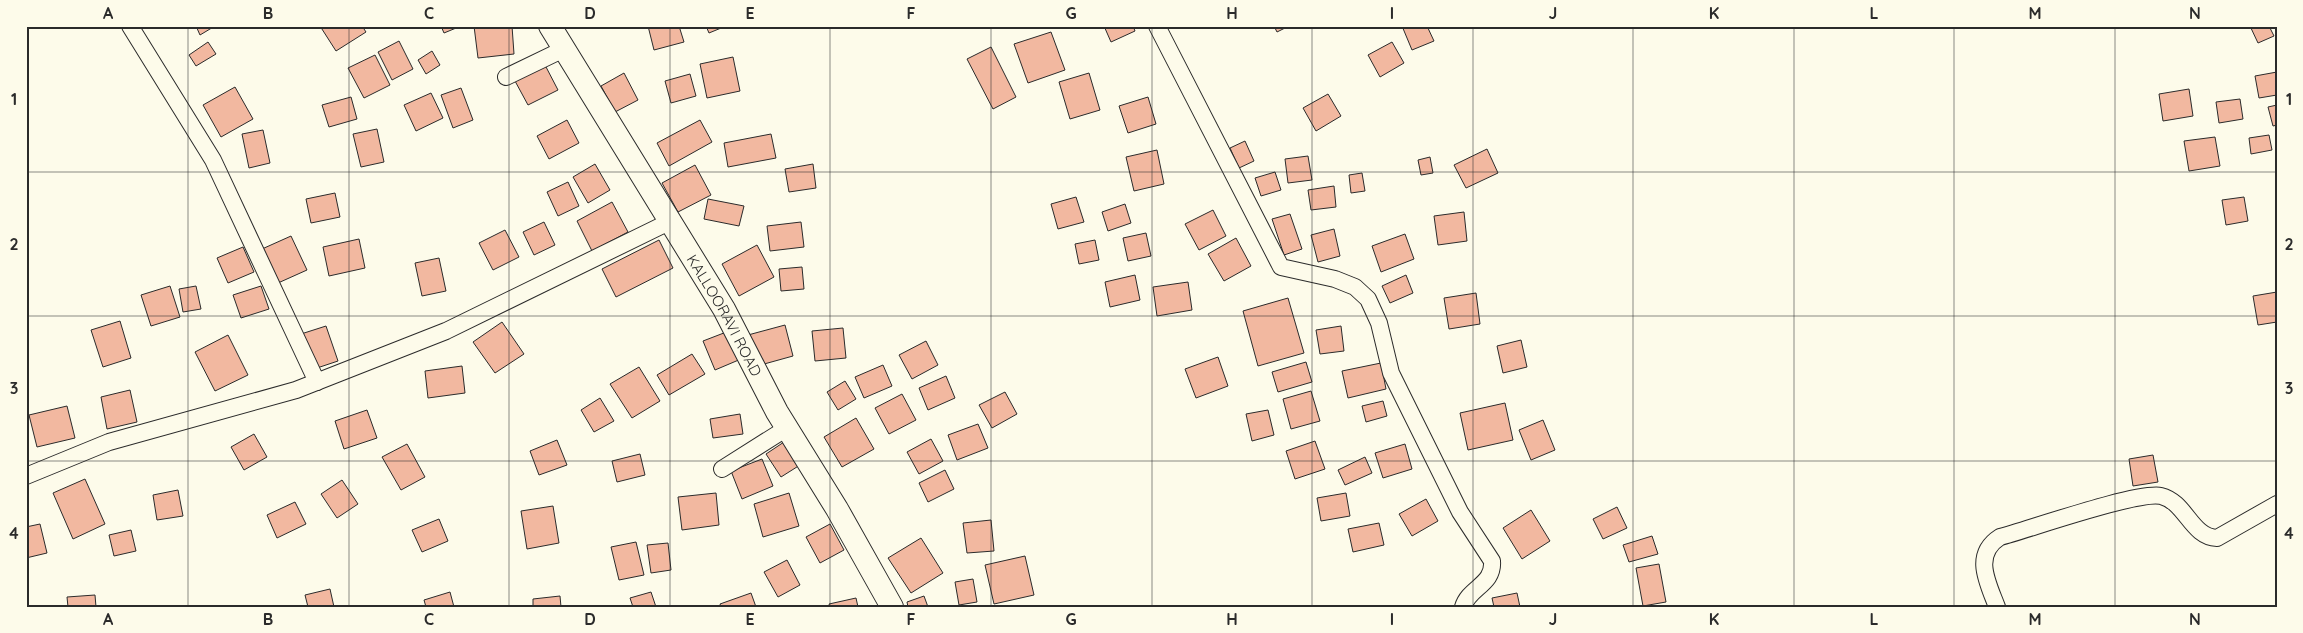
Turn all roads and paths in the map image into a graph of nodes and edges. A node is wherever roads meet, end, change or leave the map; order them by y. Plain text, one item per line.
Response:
1 (130, 26) edge
2 (550, 26) edge
3 (1157, 26) edge
4 (564, 50) junction
5 (506, 77) dead end
6 (669, 222) junction
7 (317, 382) junction
8 (787, 428) junction
9 (722, 469) dead end
10 (26, 476) edge
11 (2277, 504) edge
12 (892, 607) edge
13 (1463, 607) edge
14 (1997, 607) edge

1 - 7 street
2 - 4 main road, KALLOORAVI ROAD
3 - 13 street
4 - 5 street
4 - 6 main road, KALLOORAVI ROAD
6 - 7 street
6 - 8 main road, KALLOORAVI ROAD
7 - 10 street
8 - 9 street
8 - 12 main road, KALLOORAVI ROAD
11 - 14 street

